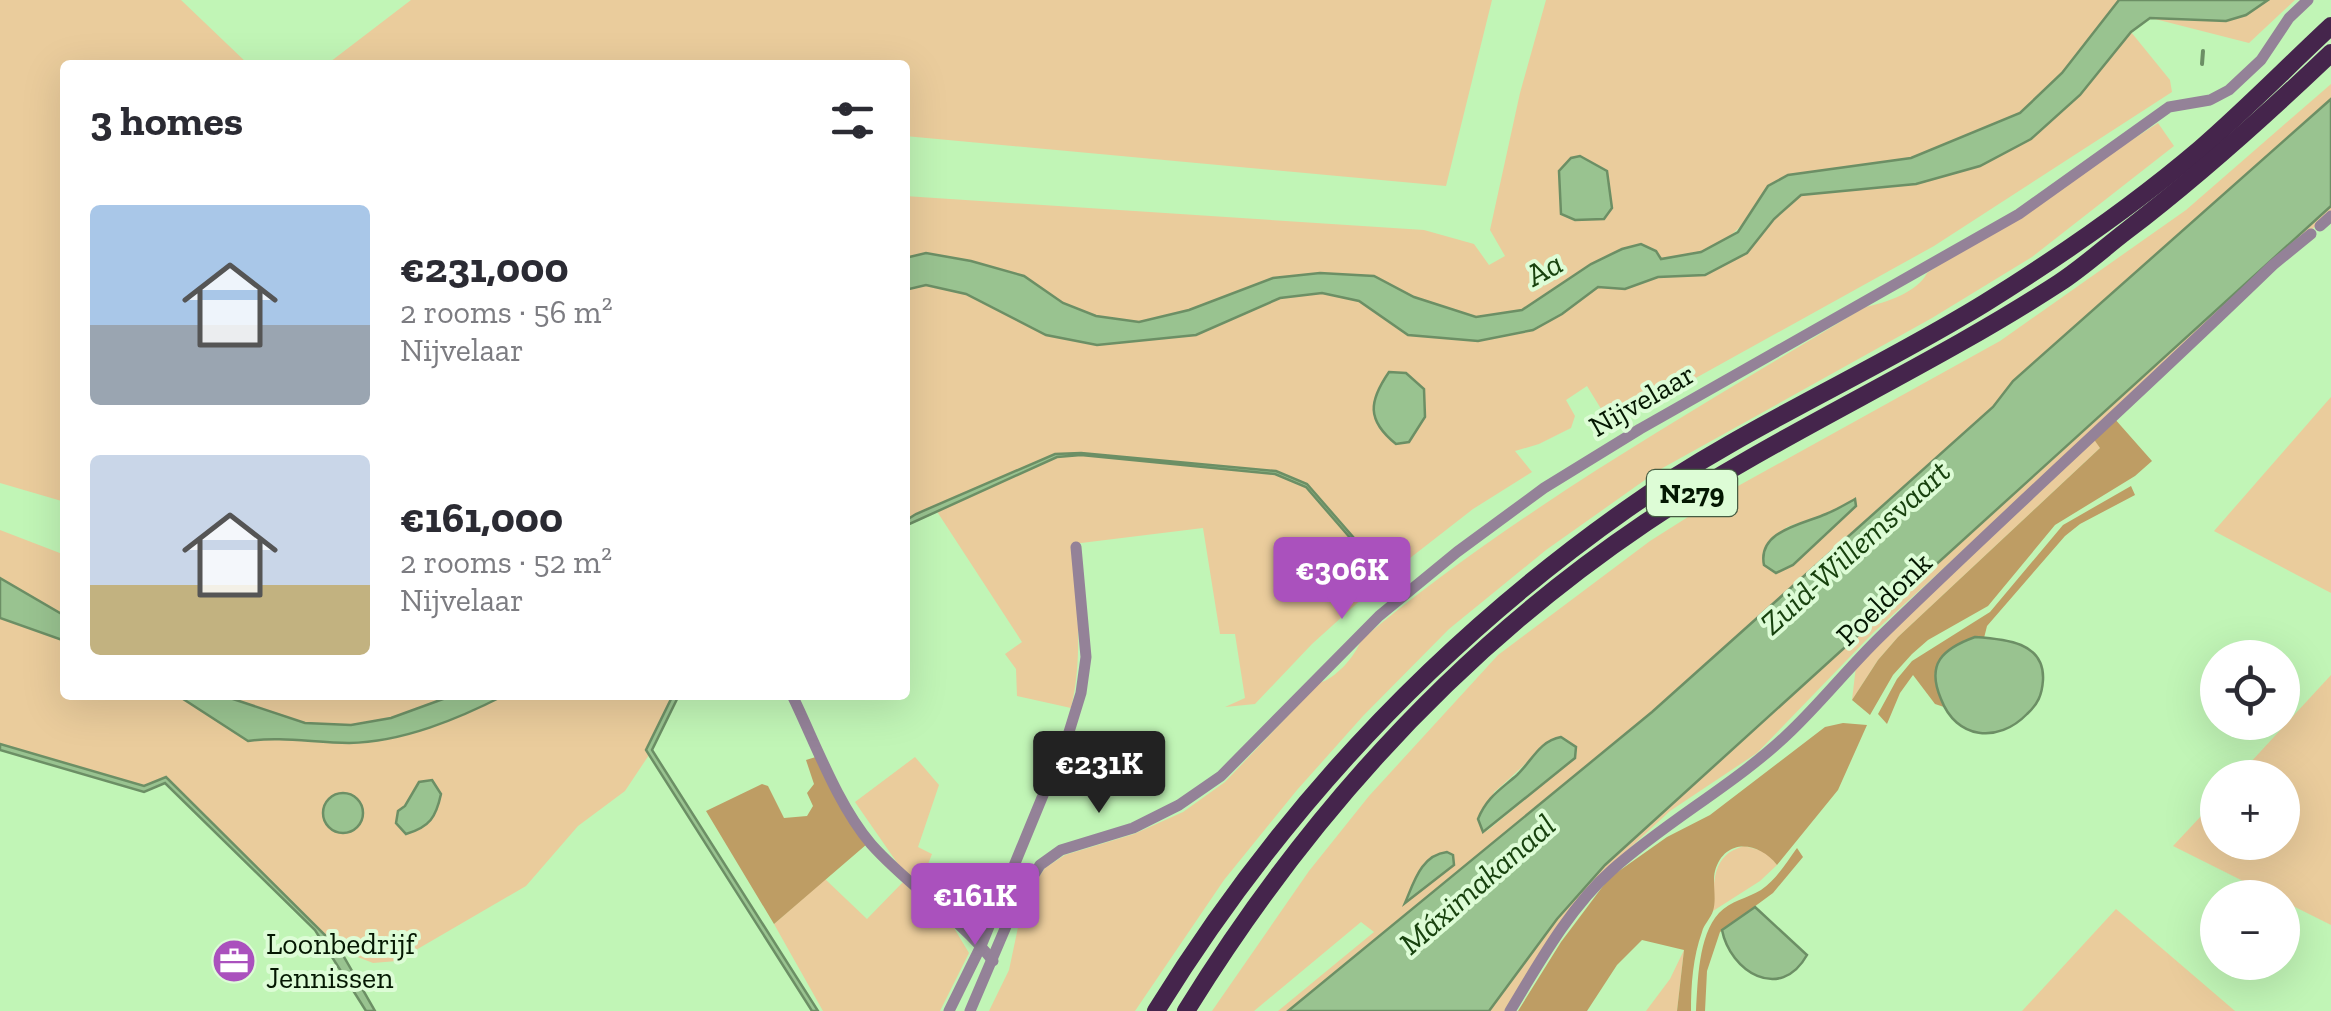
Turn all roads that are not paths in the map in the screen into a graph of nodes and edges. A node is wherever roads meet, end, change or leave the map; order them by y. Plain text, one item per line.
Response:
1 (2308, 0) edge
2 (2328, 29) edge
3 (2331, 53) edge
4 (2331, 216) edge
5 (1076, 546) dead end
6 (794, 700) edge
7 (1020, 848) junction
8 (1040, 865) junction
9 (981, 946) junction
10 (993, 960) junction
11 (948, 1011) edge
12 (970, 1011) edge
13 (1156, 1011) edge
14 (1186, 1011) edge
15 (1510, 1011) edge

1 - 8 street, Nijvelaar
2 - 13 highway, N279
3 - 14 highway, N279
4 - 15 street, Poeldonk
5 - 7 street
6 - 9 street
7 - 8 street
7 - 9 street
8 - 10 street
9 - 10 street
9 - 11 street
10 - 12 street

